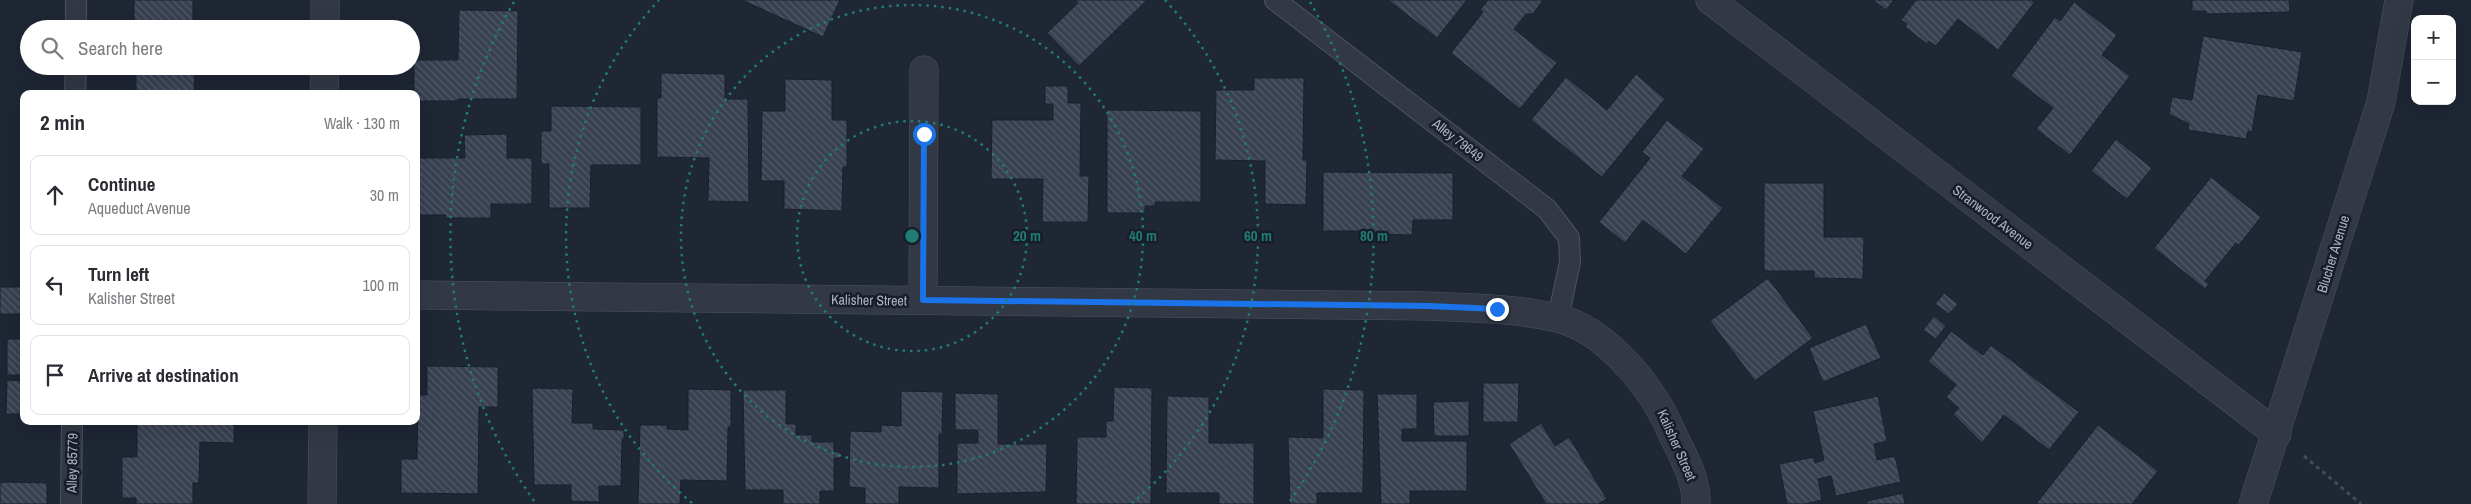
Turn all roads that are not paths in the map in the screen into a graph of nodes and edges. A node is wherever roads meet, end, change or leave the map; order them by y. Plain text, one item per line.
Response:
1 (76, 0) edge
2 (325, 0) edge
3 (1275, 0) edge
4 (1710, 0) edge
5 (2399, 0) edge
6 (76, 20) edge
7 (325, 20) edge
8 (924, 70) dead end
9 (76, 75) edge
10 (325, 75) edge
11 (75, 90) edge
12 (324, 90) edge
13 (420, 295) edge
14 (923, 300) junction
15 (1558, 318) junction
16 (72, 425) edge
17 (323, 425) edge
18 (2277, 434) junction
19 (71, 504) edge
20 (322, 504) edge
21 (1696, 504) edge
22 (2253, 504) edge

1 - 6 lane
2 - 7 street
3 - 15 lane, Alley 79649
4 - 18 street, Stranwood Avenue
5 - 18 street, Blucher Avenue
8 - 14 street
9 - 11 lane
10 - 12 street
13 - 14 street, Kalisher Street
14 - 15 street, Kalisher Street
15 - 21 street, Kalisher Street
16 - 19 lane, Alley 85779
17 - 20 street
18 - 22 street, Blucher Avenue

